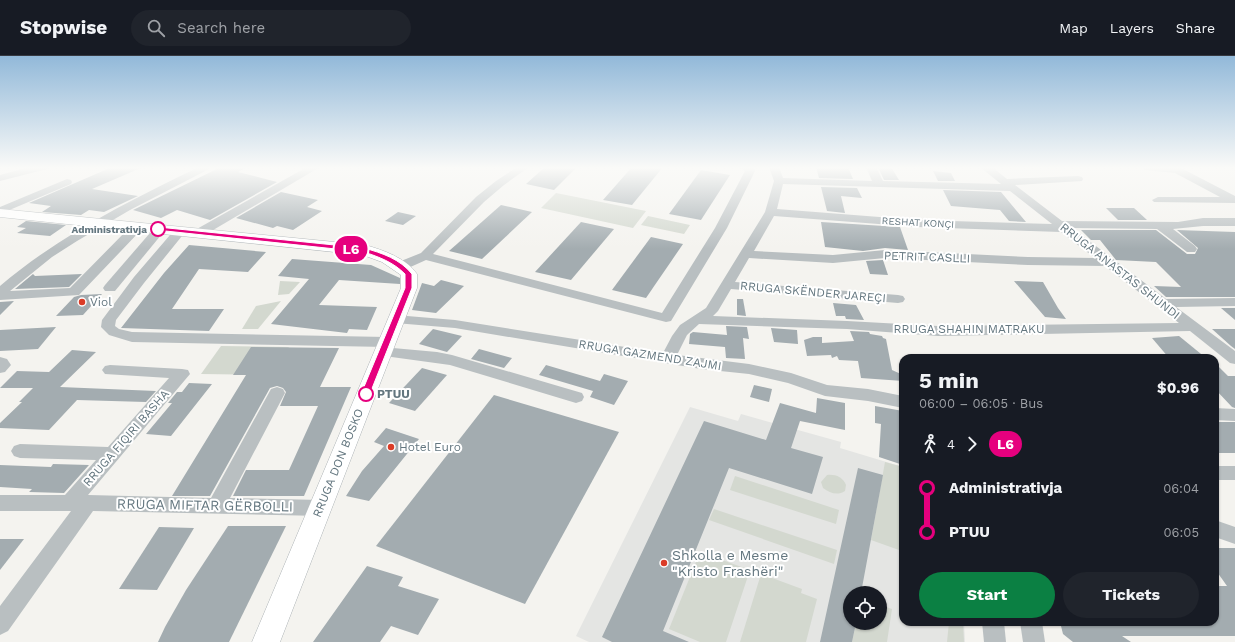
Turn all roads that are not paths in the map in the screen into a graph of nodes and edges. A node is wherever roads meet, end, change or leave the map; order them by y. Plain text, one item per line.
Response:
1 (39, 194) edge
2 (154, 194) edge
3 (267, 194) edge
4 (488, 194) edge
5 (739, 194) edge
6 (776, 194) edge
7 (1021, 194) edge
8 (1224, 194) edge
9 (1158, 200) dead end
10 (1235, 200) edge
11 (0, 212) edge
12 (771, 212) junction
13 (97, 223) junction
14 (1232, 224) edge
15 (1160, 225) junction
16 (1062, 226) junction
17 (137, 227) junction
18 (160, 229) junction
19 (180, 231) junction
20 (199, 233) junction
21 (1191, 249) dead end
22 (746, 254) junction
23 (425, 256) junction
24 (1109, 262) junction
25 (401, 266) junction
26 (727, 285) junction
27 (110, 288) dead end
28 (0, 294) edge
29 (898, 299) dead end
30 (1235, 302) edge
31 (1162, 303) junction
32 (18, 305) dead end
33 (0, 306) edge
34 (396, 319) junction
35 (698, 320) junction
36 (1192, 327) junction
37 (384, 347) junction
38 (668, 358) junction
39 (1235, 359) edge
40 (0, 362) edge
41 (0, 368) edge
42 (110, 370) dead end
43 (277, 393) dead end
44 (576, 397) dead end
45 (899, 401) edge
46 (1219, 414) edge
47 (1235, 414) edge
48 (20, 451) dead end
49 (112, 454) junction
50 (1219, 473) edge
51 (1235, 473) edge
52 (79, 502) junction
53 (0, 503) edge
54 (216, 506) junction
55 (321, 508) junction
56 (1219, 530) edge
57 (1235, 536) edge
58 (0, 624) edge
59 (994, 626) edge
60 (1032, 626) edge
61 (266, 642) edge
62 (995, 642) edge
63 (1034, 642) edge

1 - 11 street
2 - 13 street
3 - 20 street
4 - 23 street
5 - 23 street
6 - 12 street, RRUGA SKËNDER JAREÇI
7 - 16 street, RRUGA ANASTAS SHUNDI
8 - 10 street
9 - 10 street
11 - 13 main road
12 - 16 street, RESHAT KONÇI
12 - 22 street, RRUGA SKËNDER JAREÇI
13 - 17 main road
13 - 28 street
14 - 15 street, RESHAT KONÇI
15 - 16 street, RESHAT KONÇI
15 - 21 street
16 - 24 street, RRUGA ANASTAS SHUNDI
17 - 18 main road
17 - 28 street
18 - 19 main road
18 - 27 street
19 - 20 main road
19 - 37 street
20 - 25 main road
22 - 24 street, PETRIT CASLLI
22 - 26 street, RRUGA SKËNDER JAREÇI
23 - 25 street
24 - 31 street, RRUGA ANASTAS SHUNDI
25 - 34 main road, RRUGA DON BOSKO
26 - 29 street, RRUGA SKËNDER JAREÇI
26 - 35 street, RRUGA SKËNDER JAREÇI
30 - 31 street
31 - 36 street, RRUGA ANASTAS SHUNDI
32 - 33 street
34 - 37 main road, RRUGA DON BOSKO
34 - 38 street, RRUGA GAZMEND ZAJMI
35 - 36 street, RRUGA SHAHIN MATRAKU
35 - 38 street, RRUGA SKËNDER JAREÇI
36 - 39 street, RRUGA ANASTAS SHUNDI
37 - 44 street
37 - 55 main road, RRUGA DON BOSKO
38 - 45 street, RRUGA GAZMEND ZAJMI
40 - 41 street
42 - 49 street, RRUGA FIQIRI BASHA
43 - 54 street
46 - 47 street
48 - 49 street
49 - 52 street, RRUGA FIQIRI BASHA
50 - 51 street
52 - 53 street, RRUGA MIFTAR GËRBOLLI
52 - 54 street, RRUGA MIFTAR GËRBOLLI
52 - 58 street
54 - 55 street, RRUGA MIFTAR GËRBOLLI
55 - 61 main road, RRUGA DON BOSKO
56 - 57 street
59 - 62 street
60 - 63 street

